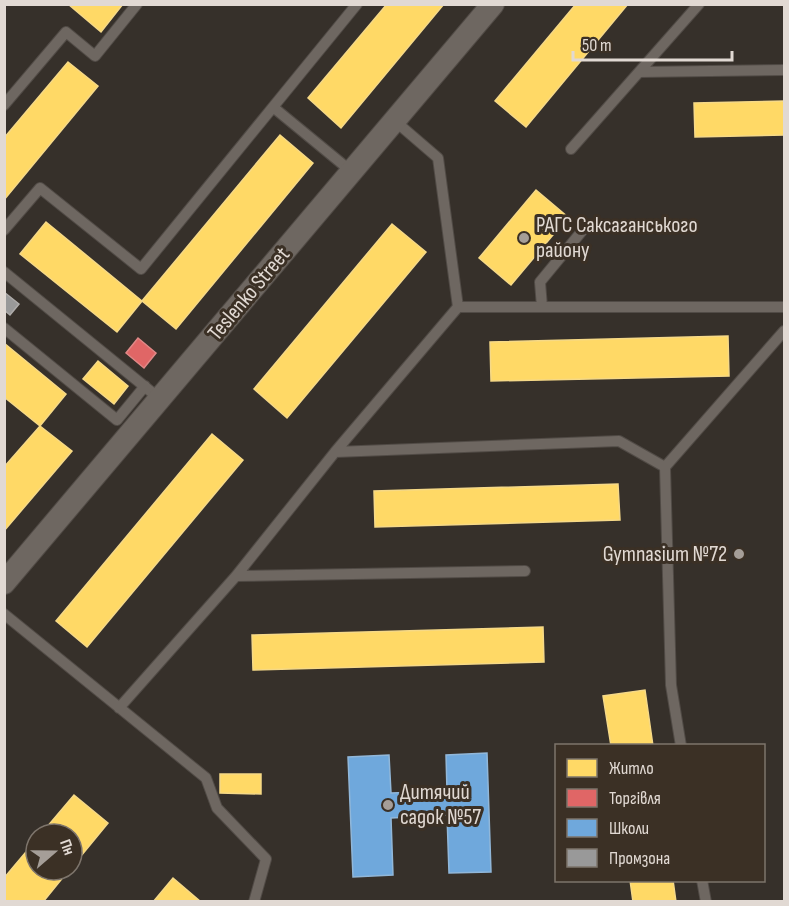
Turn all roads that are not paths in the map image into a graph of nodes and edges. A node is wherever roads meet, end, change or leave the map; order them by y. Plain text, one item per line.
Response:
1 (137, 4) edge
2 (357, 4) edge
3 (494, 4) edge
4 (699, 4) edge
5 (784, 70) edge
6 (639, 72) junction
7 (4, 105) edge
8 (273, 107) junction
9 (395, 121) junction
10 (571, 149) dead end
11 (352, 172) junction
12 (4, 230) edge
13 (582, 231) dead end
14 (4, 272) edge
15 (458, 307) junction
16 (542, 307) junction
17 (784, 307) edge
18 (4, 328) edge
19 (784, 331) edge
20 (152, 392) junction
21 (335, 452) junction
22 (665, 466) junction
23 (525, 571) dead end
24 (236, 576) junction
25 (4, 583) edge
26 (4, 614) edge
27 (119, 708) junction
28 (681, 744) edge
29 (702, 882) edge
30 (254, 902) edge
31 (706, 902) edge

1 - 7 lane
2 - 8 lane
3 - 9 street, Teslenko Street
4 - 6 lane
5 - 6 lane
6 - 10 lane
8 - 11 lane
8 - 12 lane
9 - 11 street, Teslenko Street
9 - 15 lane
11 - 20 street, Teslenko Street
13 - 16 lane
14 - 20 lane
15 - 16 lane
15 - 21 lane
16 - 17 lane
18 - 20 lane
19 - 22 lane
20 - 25 street, Teslenko Street
21 - 22 lane
21 - 24 lane
22 - 28 lane
23 - 24 lane
24 - 27 lane
26 - 27 lane
27 - 30 lane
29 - 31 lane

